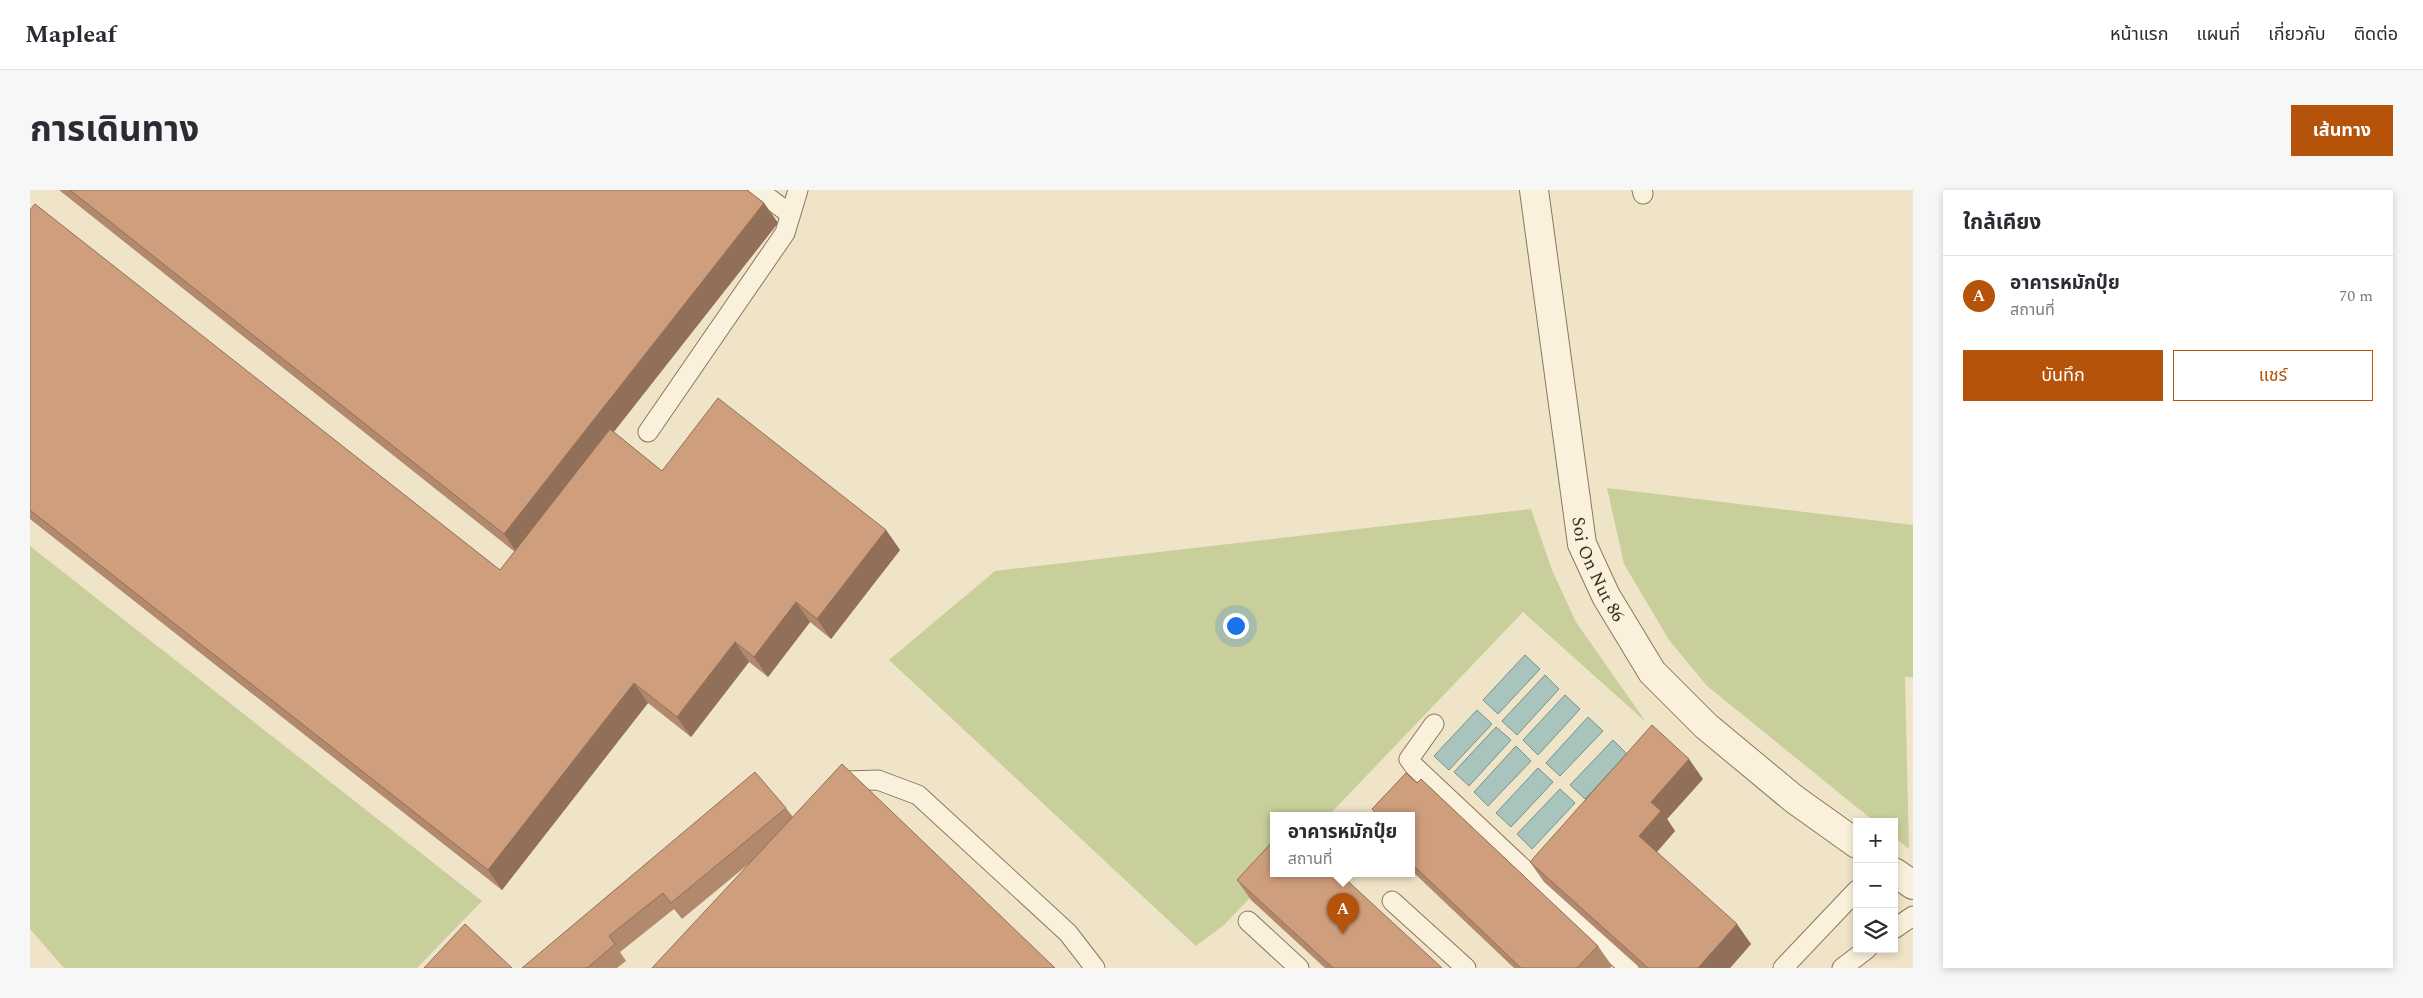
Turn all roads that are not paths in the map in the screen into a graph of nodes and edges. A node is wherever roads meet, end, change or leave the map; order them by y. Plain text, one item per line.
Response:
1 (758, 190) edge
2 (798, 190) edge
3 (1534, 190) edge
4 (790, 214) junction
5 (648, 432) dead end
6 (1434, 724) dead end
7 (824, 799) edge
8 (1853, 841) edge
9 (1853, 894) edge
10 (1392, 901) dead end
11 (1913, 916) edge
12 (1248, 921) dead end
13 (1898, 926) edge
14 (1862, 953) edge
15 (1095, 968) edge
16 (1299, 968) edge
17 (1466, 968) edge
18 (1629, 968) edge
19 (1783, 968) edge
20 (1842, 968) edge

1 - 4 lane
2 - 4 lane
3 - 8 street, Soi On Nut 86
4 - 5 lane
6 - 18 lane
7 - 15 lane
9 - 19 lane
10 - 17 lane
11 - 13 lane
12 - 16 lane
14 - 20 lane

